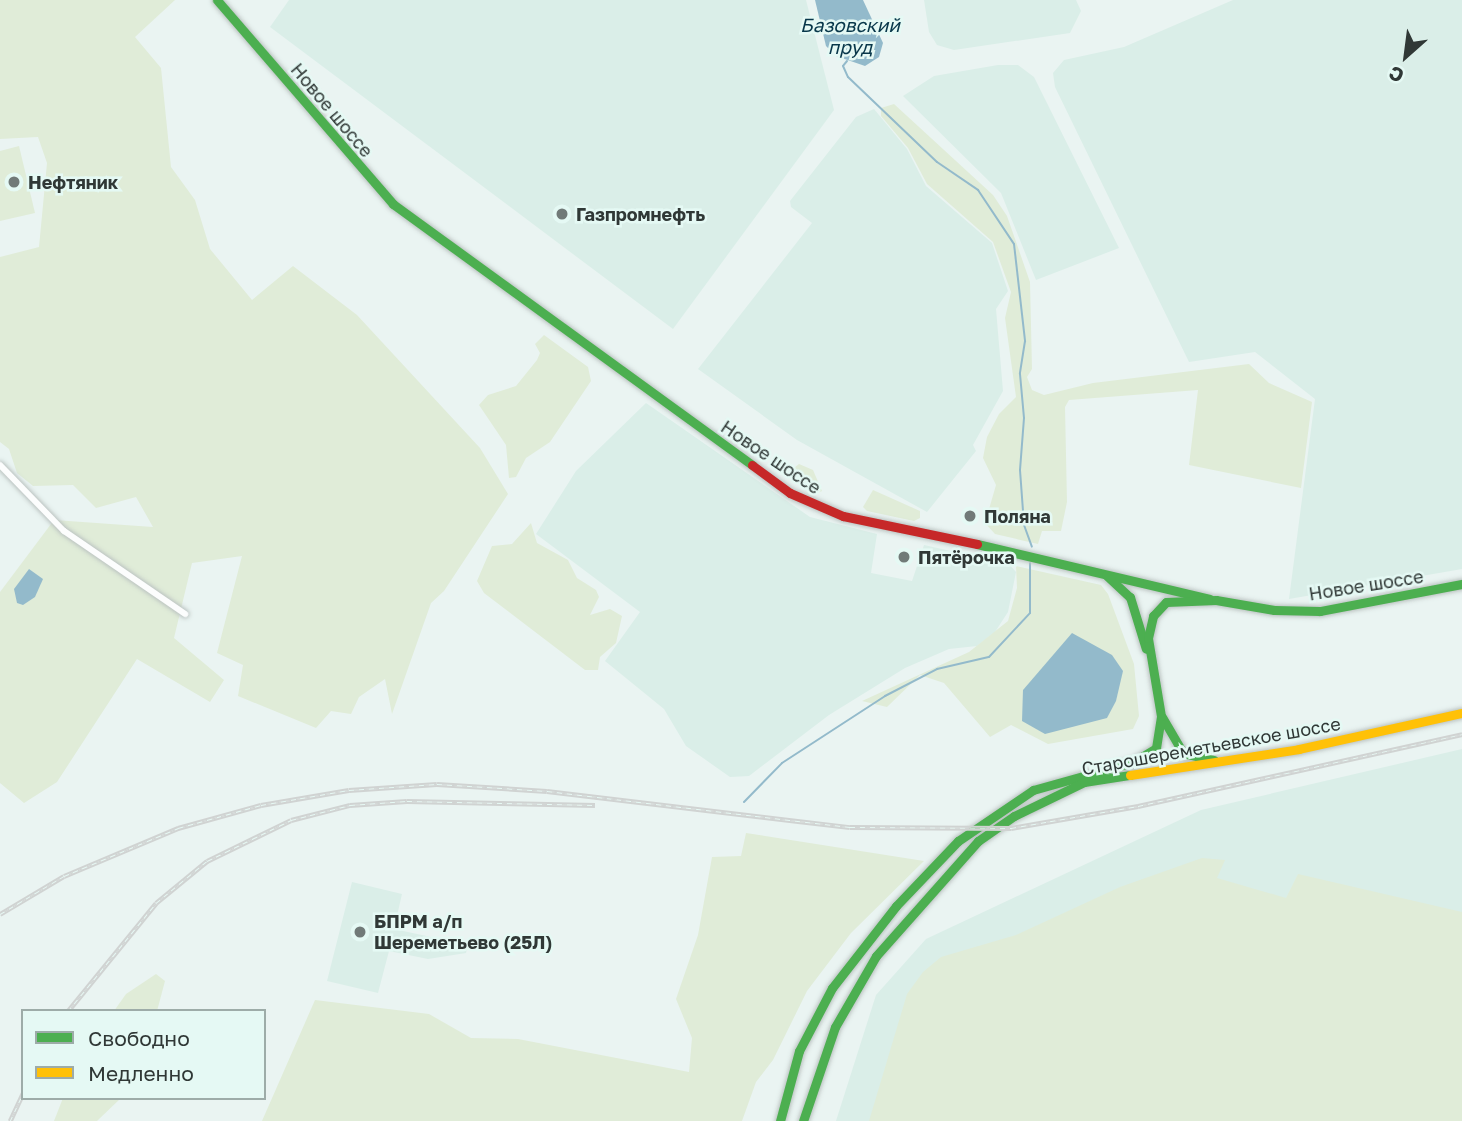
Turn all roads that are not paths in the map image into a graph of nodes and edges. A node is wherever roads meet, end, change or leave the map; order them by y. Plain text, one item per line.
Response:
1 (217, 0) edge
2 (0, 465) edge
3 (1092, 568) junction
4 (1462, 584) edge
5 (1216, 600) junction
6 (186, 614) dead end
7 (1147, 653) junction
8 (1462, 713) edge
9 (1161, 716) junction
10 (1222, 760) junction
11 (780, 1121) edge
12 (803, 1121) edge

1 - 3 main road, Новое шоссе
2 - 6 street
3 - 5 main road, Новое шоссе
3 - 7 main road
4 - 5 main road, Новое шоссе
5 - 7 main road
7 - 9 main road
8 - 10 main road, Старошереметьевское шоссе
9 - 10 main road
9 - 11 main road, Старошереметьевское шоссе
10 - 12 main road, Старошереметьевское шоссе

